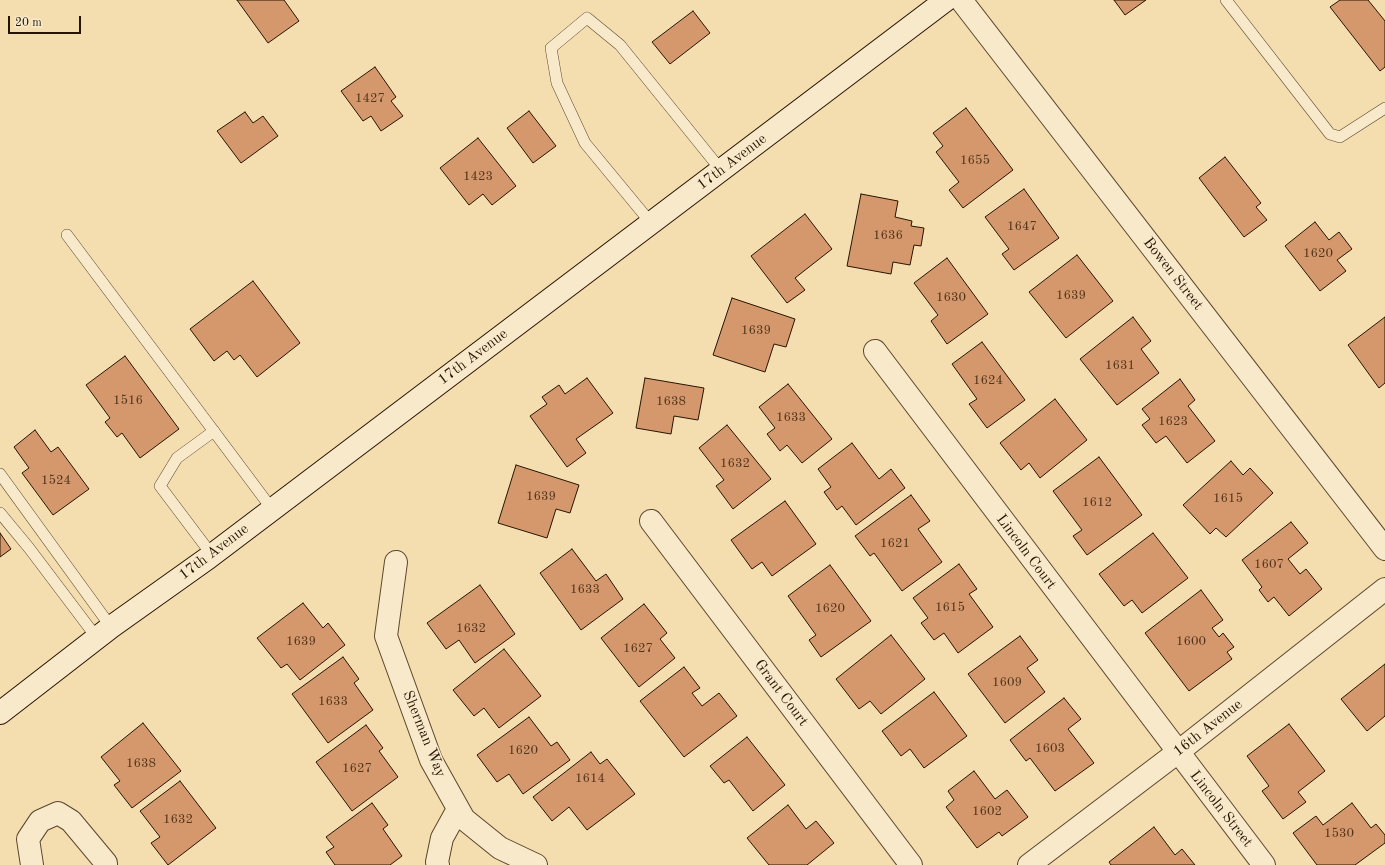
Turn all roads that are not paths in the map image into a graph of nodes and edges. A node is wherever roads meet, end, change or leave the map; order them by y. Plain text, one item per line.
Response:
1 (946, 0) edge
2 (961, 0) edge
3 (1226, 0) edge
4 (1385, 108) edge
5 (720, 170) junction
6 (651, 222) junction
7 (67, 235) dead end
8 (875, 351) dead end
9 (214, 431) junction
10 (0, 474) edge
11 (272, 509) junction
12 (0, 514) edge
13 (651, 521) dead end
14 (1385, 549) edge
15 (212, 555) junction
16 (396, 562) dead end
17 (1385, 590) edge
18 (104, 632) junction
19 (0, 713) edge
20 (1178, 752) junction
21 (458, 809) junction
22 (32, 865) edge
23 (106, 865) edge
24 (438, 865) edge
25 (536, 865) edge
26 (911, 865) edge
27 (1029, 865) edge
28 (1264, 865) edge

1 - 5 street, 17th Avenue
2 - 14 street, Bowen Street
3 - 4 lane
5 - 6 street, 17th Avenue
5 - 6 lane
6 - 11 street, 17th Avenue
7 - 9 lane
8 - 20 street, Lincoln Court
9 - 11 lane
9 - 15 lane
10 - 18 lane
11 - 15 street, 17th Avenue
12 - 18 lane
13 - 26 street, Grant Court
15 - 18 street, 17th Avenue
16 - 21 street, Sherman Way
17 - 20 street, 16th Avenue
18 - 19 street, 17th Avenue
20 - 27 street, 16th Avenue
20 - 28 street, Lincoln Street
21 - 24 street
21 - 25 street, Sherman Way
22 - 23 street

